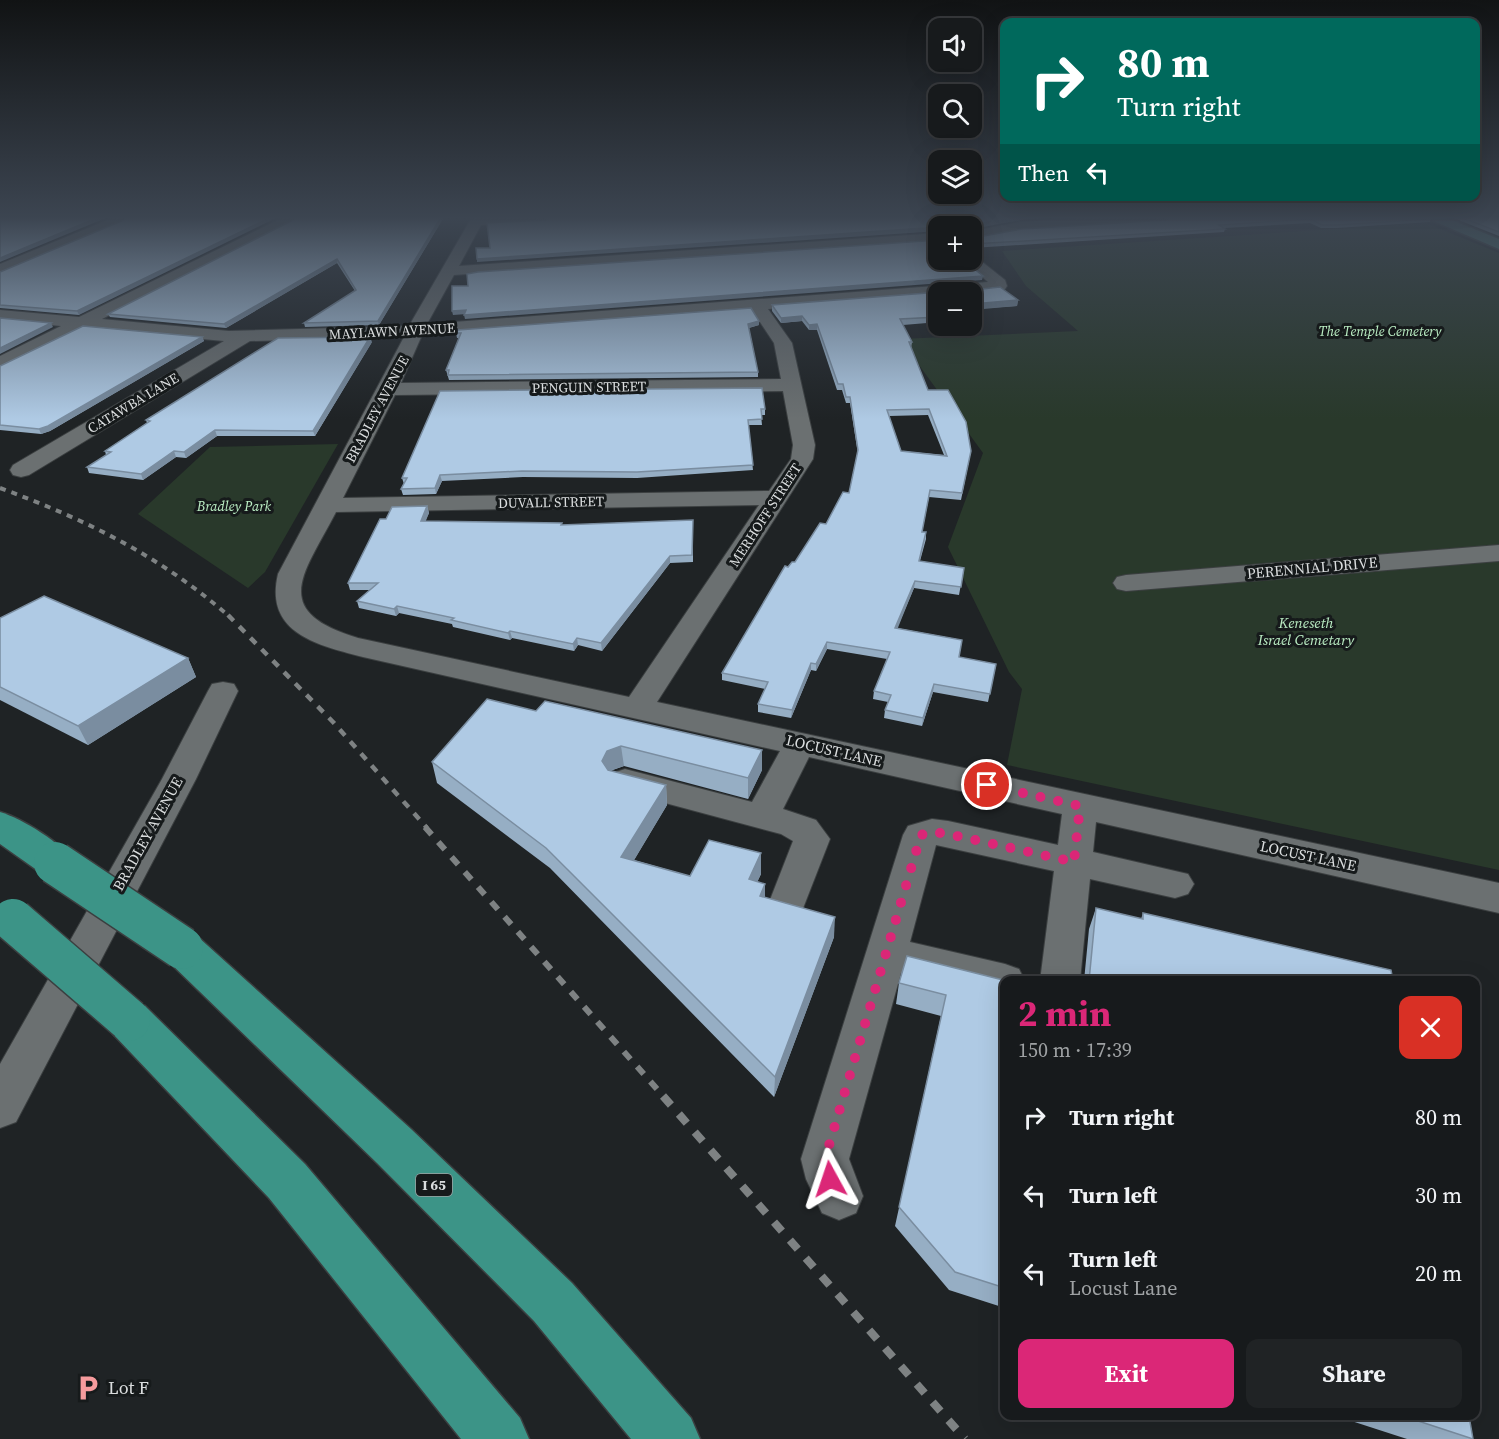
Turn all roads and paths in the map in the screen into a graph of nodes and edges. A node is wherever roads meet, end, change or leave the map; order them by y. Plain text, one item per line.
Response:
1 (159, 284) edge
2 (443, 284) edge
3 (999, 284) edge
4 (758, 306) junction
5 (0, 315) edge
6 (82, 322) junction
7 (416, 331) junction
8 (245, 336) junction
9 (0, 363) edge
10 (791, 385) junction
11 (388, 389) junction
12 (21, 470) dead end
13 (776, 498) junction
14 (326, 505) junction
15 (1499, 553) edge
16 (1126, 584) dead end
17 (224, 691) dead end
18 (638, 708) junction
19 (800, 744) junction
20 (623, 780) edge
21 (1080, 806) junction
22 (761, 817) junction
23 (0, 825) edge
24 (1074, 862) junction
25 (1175, 884) dead end
26 (1499, 898) edge
27 (787, 905) edge
28 (6, 914) edge
29 (887, 953) junction
30 (1061, 976) edge
31 (1000, 980) edge
32 (0, 1107) edge
33 (839, 1196) dead end
34 (499, 1439) edge
35 (669, 1439) edge

1 - 6 street
2 - 7 street, BRADLEY AVENUE
3 - 4 street, MAYLAWN AVENUE
4 - 7 street, MAYLAWN AVENUE
4 - 10 street, MERHOFF STREET
5 - 6 street, MAYLAWN AVENUE
6 - 8 street, MAYLAWN AVENUE
6 - 9 street
7 - 8 street, MAYLAWN AVENUE
7 - 11 street, BRADLEY AVENUE
8 - 12 street, CATAWBA LANE
10 - 11 street, PENGUIN STREET
10 - 13 street, MERHOFF STREET
11 - 14 street, BRADLEY AVENUE
13 - 14 street, DUVALL STREET
13 - 18 street, MERHOFF STREET
14 - 18 street, LOCUST LANE
15 - 16 street, PERENNIAL DRIVE
17 - 32 street, BRADLEY AVENUE
18 - 19 street, LOCUST LANE
19 - 21 street, LOCUST LANE
19 - 22 street
20 - 22 street
21 - 24 street
21 - 26 street, LOCUST LANE
22 - 27 street
23 - 35 highway, I 65, bridge
24 - 25 street
24 - 29 street
24 - 30 street
28 - 34 highway, bridge
29 - 31 street
29 - 33 street

